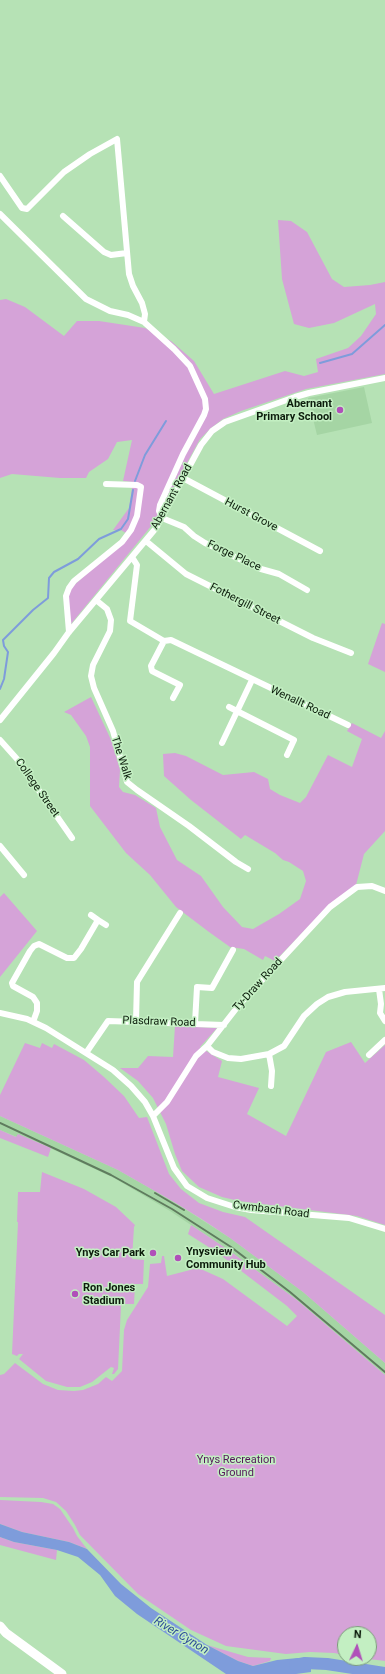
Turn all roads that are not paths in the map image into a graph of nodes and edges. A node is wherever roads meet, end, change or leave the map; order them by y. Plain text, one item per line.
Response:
1 (0, 176) edge
2 (0, 214) edge
3 (63, 216) dead end
4 (127, 253) junction
5 (144, 322) junction
6 (385, 378) edge
7 (183, 478) junction
8 (106, 484) dead end
9 (162, 518) junction
10 (146, 541) junction
11 (320, 551) dead end
12 (132, 557) junction
13 (307, 590) dead end
14 (96, 600) junction
15 (69, 632) junction
16 (164, 640) junction
17 (351, 653) dead end
18 (252, 680) junction
19 (173, 698) dead end
20 (229, 707) dead end
21 (237, 711) junction
22 (0, 720) edge
23 (348, 726) dead end
24 (0, 740) edge
25 (222, 743) dead end
26 (287, 755) dead end
27 (72, 838) dead end
28 (0, 846) edge
29 (248, 869) dead end
30 (24, 875) dead end
31 (385, 891) edge
32 (180, 913) dead end
33 (91, 915) dead end
34 (98, 920) junction
35 (106, 925) dead end
36 (233, 950) dead end
37 (382, 988) edge
38 (0, 1013) edge
39 (136, 1021) junction
40 (33, 1022) junction
41 (385, 1022) edge
42 (195, 1023) junction
43 (224, 1025) junction
44 (385, 1040) edge
45 (207, 1046) junction
46 (86, 1053) junction
47 (270, 1054) junction
48 (368, 1055) dead end
49 (271, 1086) dead end
50 (153, 1116) junction
51 (385, 1229) edge
52 (0, 1626) edge
53 (62, 1674) edge

1 - 4 street
2 - 5 street
3 - 4 street
4 - 5 street
5 - 9 street
6 - 7 street, Abernant Road
7 - 9 street, Abernant Road
7 - 11 street, Hurst Grove
8 - 15 street
9 - 10 street, Abernant Road
9 - 13 street, Forge Place
10 - 12 street, Abernant Road
10 - 17 street, Fothergill Street
12 - 14 street, Abernant Road
12 - 16 street, Wenallt Road
14 - 15 street, Abernant Road
14 - 29 street, The Walk
15 - 22 street, Abernant Road
16 - 18 street, Wenallt Road
16 - 19 street
18 - 21 street
18 - 23 street, Wenallt Road
20 - 21 street
21 - 25 street
21 - 26 street
24 - 27 street, College Street
28 - 30 street
31 - 43 street, Ty-Draw Road
32 - 39 street
33 - 34 street
34 - 35 street
34 - 40 street
36 - 42 street
37 - 41 street
37 - 47 street
38 - 40 street, Cwmbach Road
39 - 42 street, Plasdraw Road
39 - 46 street, Plasdraw Road
40 - 46 street, Cwmbach Road
42 - 43 street, Plasdraw Road
43 - 45 street, Ty-Draw Road
44 - 48 street
45 - 47 street
45 - 50 street, Ty-Draw Road
46 - 50 street, Cwmbach Road
47 - 49 street
50 - 51 street, Cwmbach Road
52 - 53 main road

